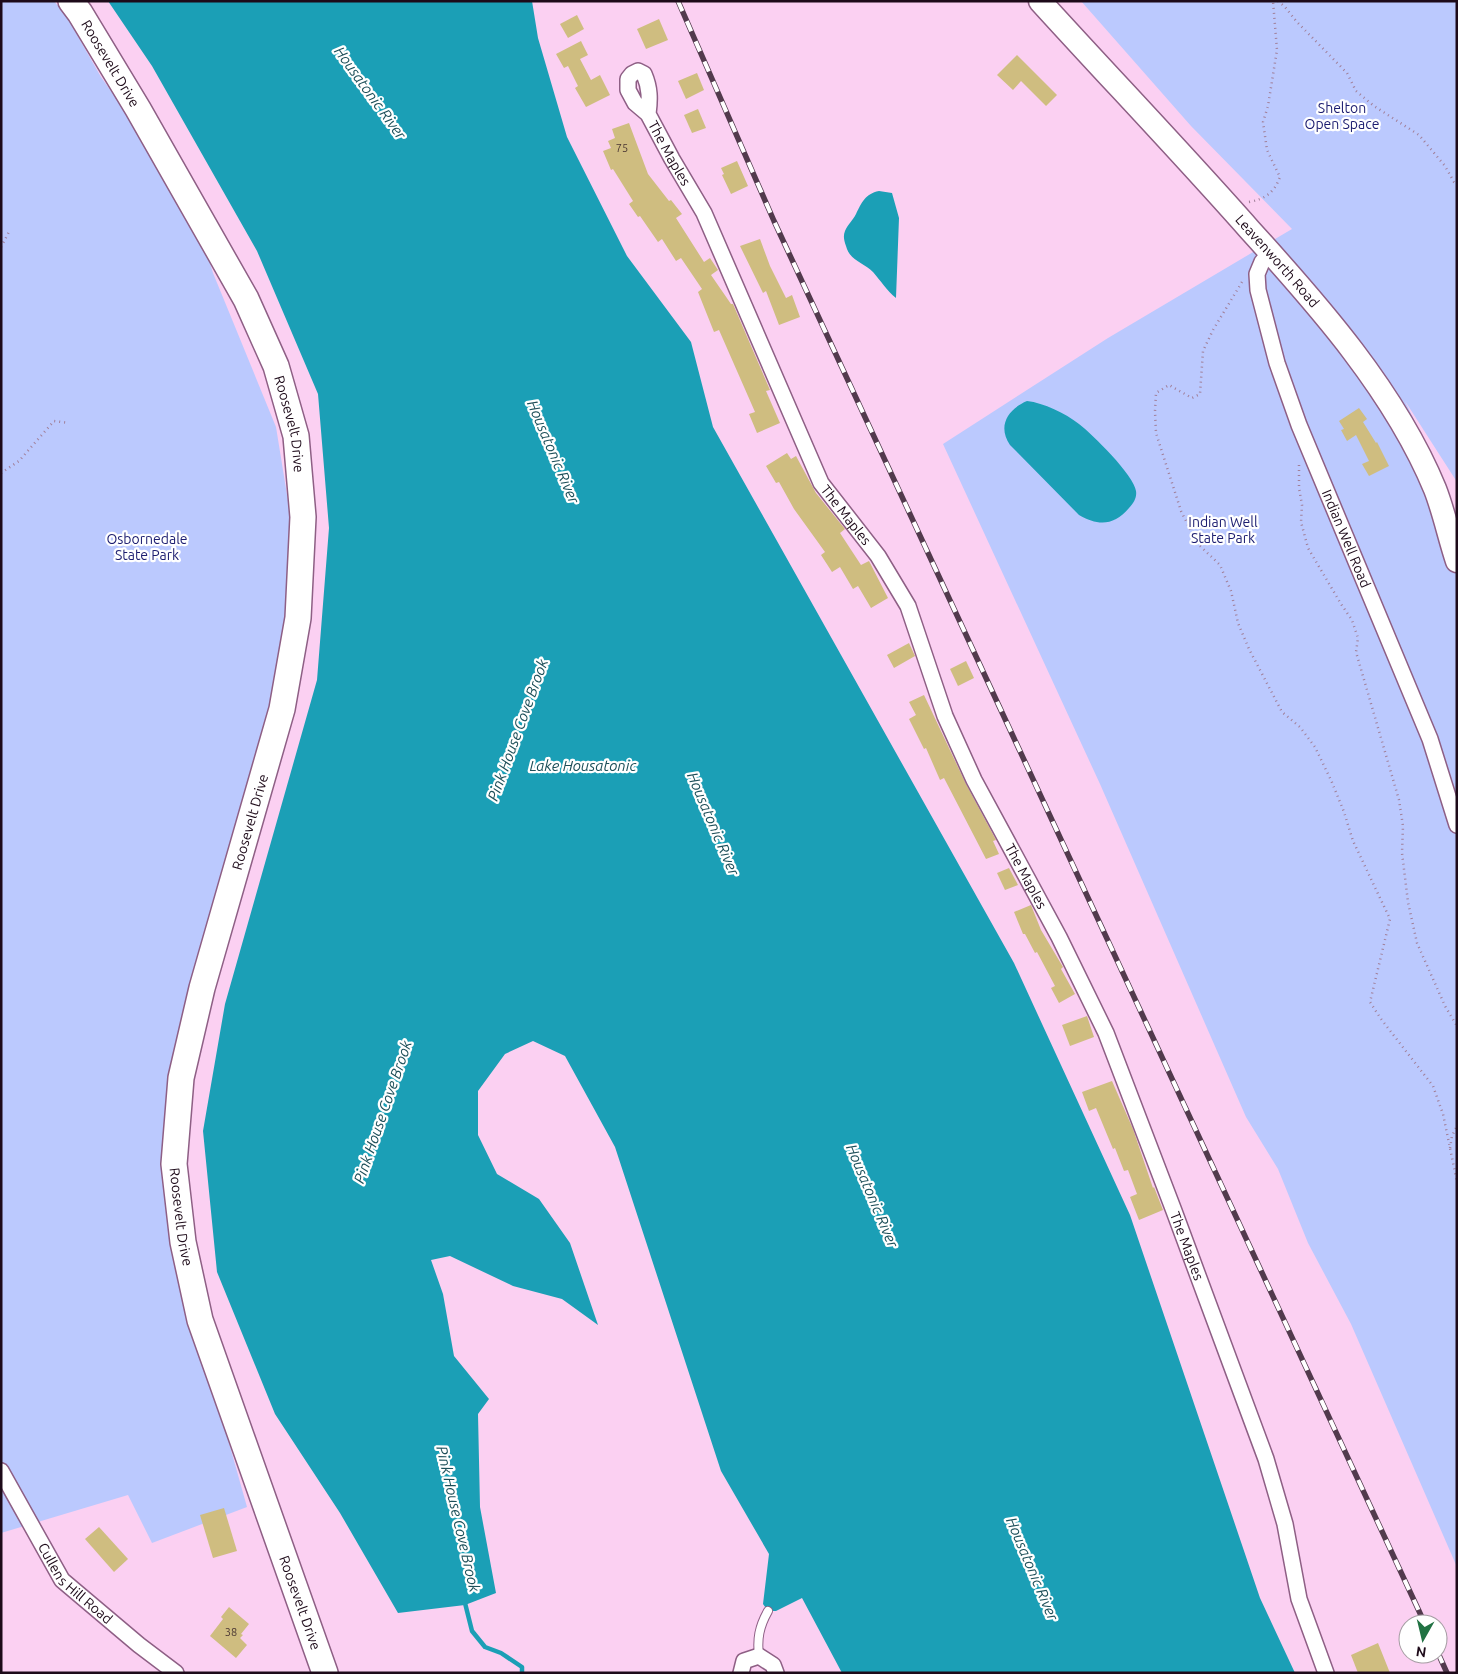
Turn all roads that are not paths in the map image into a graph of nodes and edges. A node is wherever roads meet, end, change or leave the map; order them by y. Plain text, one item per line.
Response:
1 (71, 1) edge
2 (1040, 1) edge
3 (648, 114) dead end
4 (1266, 257) junction
5 (1457, 561) edge
6 (1457, 825) edge
7 (1, 1471) edge
8 (768, 1611) dead end
9 (759, 1656) junction
10 (176, 1673) edge
11 (325, 1673) edge
12 (741, 1673) edge
13 (776, 1673) edge
14 (1326, 1673) edge

1 - 11 main road, Roosevelt Drive
2 - 4 main road, Leavenworth Road
3 - 14 street, The Maples
4 - 5 main road, Leavenworth Road
4 - 6 street, Indian Well Road
7 - 10 street, Cullens Hill Road
8 - 9 lane
9 - 12 street
9 - 13 street

